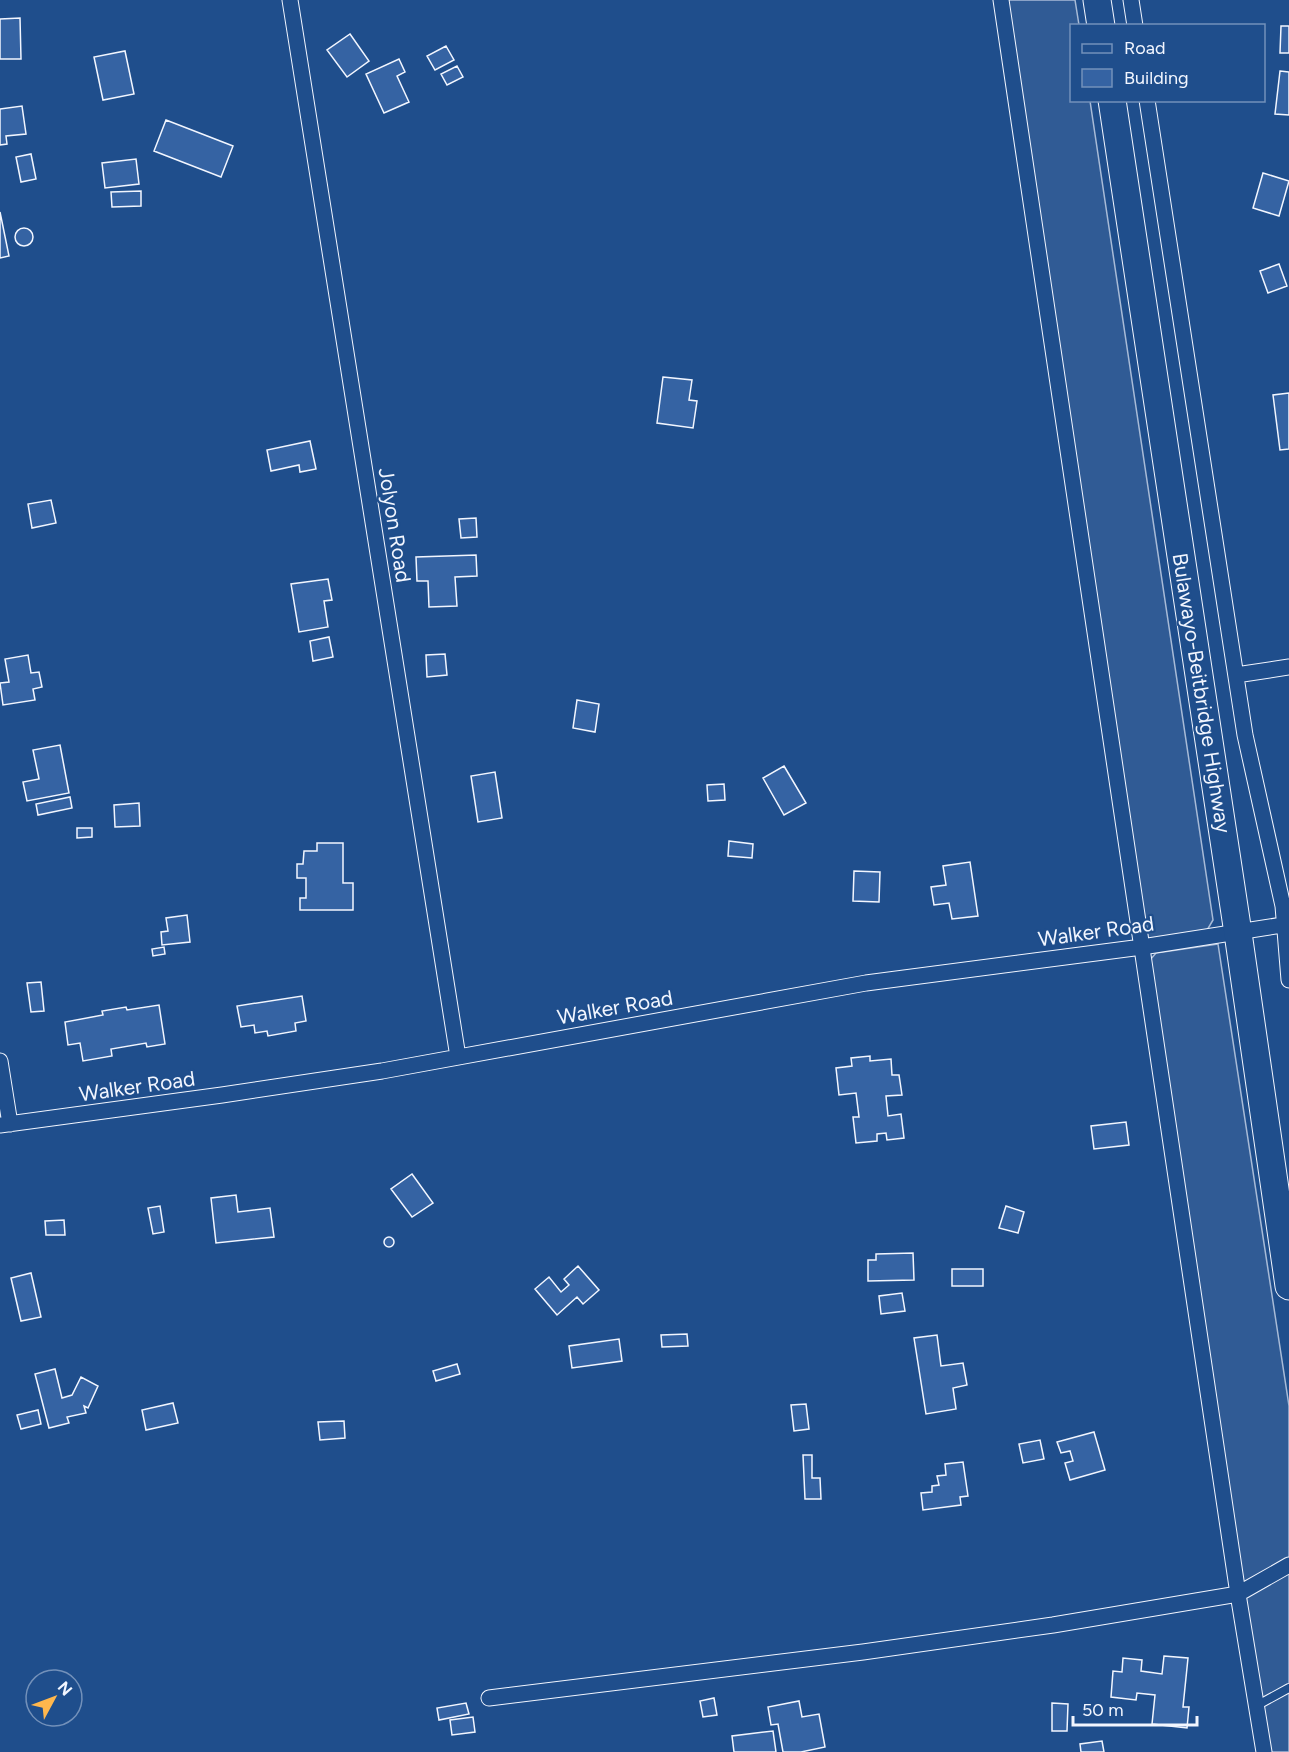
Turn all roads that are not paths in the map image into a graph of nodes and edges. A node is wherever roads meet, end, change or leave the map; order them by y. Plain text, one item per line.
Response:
1 (290, 0) edge
2 (1001, 0) edge
3 (1097, 0) edge
4 (1131, 0) edge
5 (1101, 24) edge
6 (1135, 24) edge
7 (1112, 102) edge
8 (1147, 102) edge
9 (1289, 666) edge
10 (1236, 675) junction
11 (1287, 925) edge
12 (1238, 933) junction
13 (1142, 947) junction
14 (1289, 980) edge
15 (458, 1057) junction
16 (0, 1061) edge
17 (5, 1125) edge
18 (1289, 1286) edge
19 (1289, 1565) edge
20 (1238, 1594) junction
21 (1289, 1688) edge
22 (489, 1698) dead end
23 (1256, 1706) junction
24 (1264, 1752) edge

1 - 15 street, Jolyon Road
2 - 13 street
3 - 5 highway
4 - 6 street
7 - 12 highway, Bulawayo-Beitbridge Highway
8 - 10 street
9 - 10 street
10 - 11 street
11 - 12 street, Walker Road
11 - 14 street
12 - 13 street, Walker Road
12 - 18 highway, Bulawayo-Beitbridge Highway
13 - 15 street, Walker Road
13 - 20 street
15 - 17 street, Walker Road
16 - 17 street
19 - 20 street
20 - 22 street
20 - 23 street
21 - 23 lane
23 - 24 street

